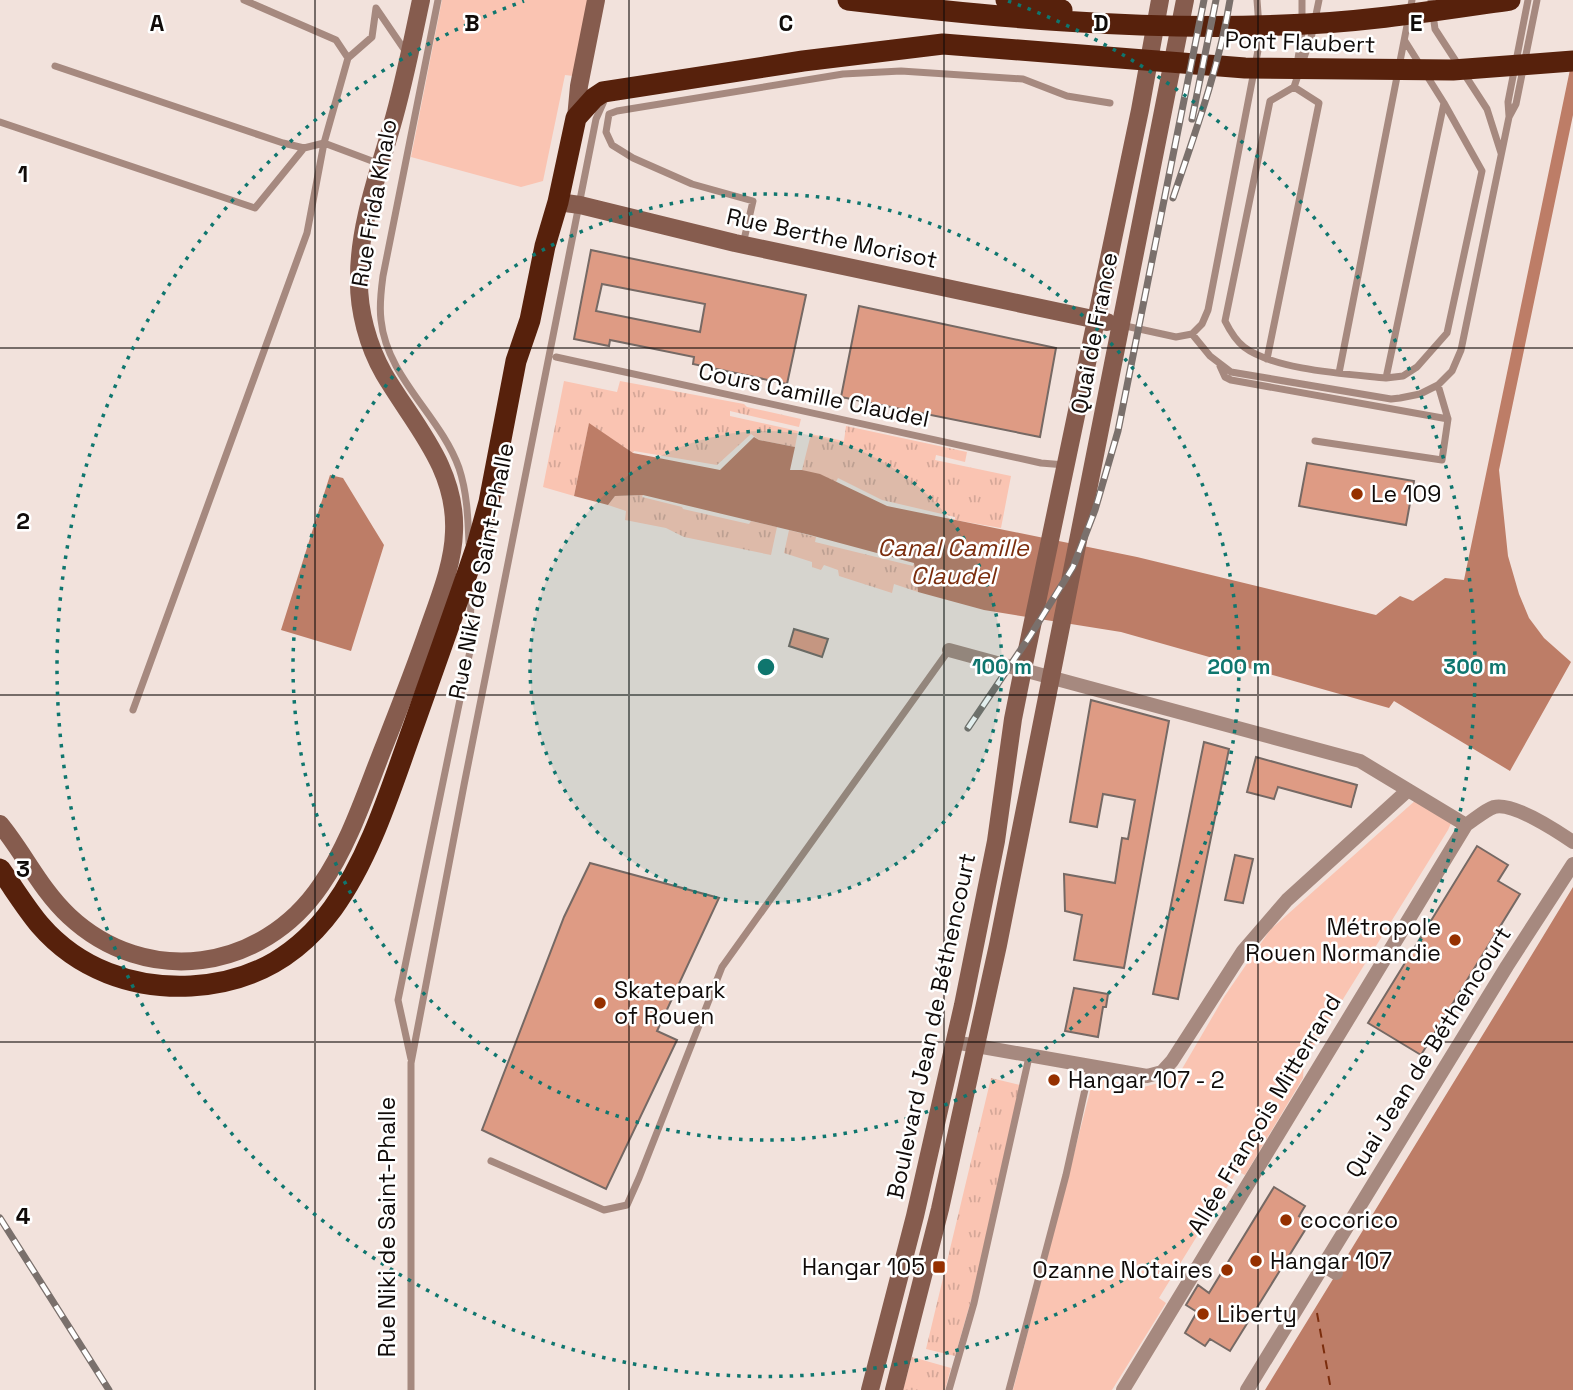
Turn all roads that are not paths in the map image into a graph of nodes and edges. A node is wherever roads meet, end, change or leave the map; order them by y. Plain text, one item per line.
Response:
1 (244, 0) edge
2 (421, 0) edge
3 (438, 0) edge
4 (596, 0) edge
5 (848, 0) edge
6 (1006, 0) edge
7 (1160, 0) edge
8 (1185, 0) edge
9 (1257, 0) edge
10 (1303, 0) edge
11 (1319, 0) edge
12 (1412, 0) edge
13 (1431, 0) edge
14 (1510, 0) edge
15 (1528, 0) edge
16 (1537, 0) edge
17 (1107, 23) junction
18 (1405, 41) junction
19 (408, 55) junction
20 (348, 58) junction
21 (1573, 61) edge
22 (55, 66) dead end
23 (1294, 87) junction
24 (610, 91) junction
25 (1110, 103) dead end
26 (1444, 103) junction
27 (1509, 117) junction
28 (576, 118) junction
29 (0, 122) edge
30 (324, 143) junction
31 (304, 148) junction
32 (1502, 156) junction
33 (380, 164) junction
34 (558, 202) junction
35 (580, 205) junction
36 (743, 244) junction
37 (1096, 319) junction
38 (1121, 325) junction
39 (1192, 334) junction
40 (556, 358) dead end
41 (1267, 359) junction
42 (1220, 365) junction
43 (1339, 373) junction
44 (1386, 378) junction
45 (1438, 384) junction
46 (1448, 419) junction
47 (1315, 441) dead end
48 (1066, 465) junction
49 (470, 564) junction
50 (949, 650) joint
51 (1023, 669) junction
52 (1052, 676) junction
53 (133, 710) dead end
54 (1407, 791) junction
55 (0, 824) edge
56 (1466, 825) junction
57 (1573, 842) edge
58 (1573, 864) edge
59 (0, 869) edge
60 (954, 1042) junction
61 (976, 1046) junction
62 (1029, 1056) junction
63 (411, 1063) junction
64 (1090, 1067) junction
65 (491, 1161) dead end
66 (1323, 1265) junction
67 (1336, 1273) dead end
68 (411, 1390) edge
69 (870, 1390) edge
70 (894, 1390) edge
71 (949, 1390) edge
72 (1009, 1390) edge
73 (1123, 1390) edge
74 (1247, 1390) edge

1 - 20 lane
2 - 19 main road, Rue Frida Khalo
3 - 49 lane, Rue Frida Khalo
4 - 28 main road
5 - 17 highway
6 - 17 highway
7 - 37 main road, Quai de France
8 - 38 main road, Quai de France
9 - 39 lane
10 - 23 lane
11 - 23 lane
12 - 18 lane
13 - 32 lane
14 - 17 highway, Pont Flaubert
15 - 27 lane
16 - 27 lane
18 - 26 lane
18 - 43 lane
19 - 20 lane
19 - 33 main road, Rue Frida Khalo
20 - 30 lane
21 - 24 highway, Pont Flaubert
22 - 31 lane
23 - 41 lane
23 - 41 lane
24 - 28 highway
24 - 35 lane, Rue Niki de Saint-Phalle
25 - 36 lane
26 - 44 lane
26 - 44 lane
27 - 32 lane
28 - 34 highway
29 - 31 lane
30 - 31 lane
30 - 33 lane
30 - 53 lane
32 - 45 lane
33 - 55 main road, Rue Frida Khalo
34 - 35 main road, Rue Berthe Morisot
34 - 49 highway
35 - 36 main road, Rue Berthe Morisot
35 - 63 lane, Rue Niki de Saint-Phalle
36 - 37 main road, Rue Berthe Morisot
37 - 38 main road, Rue Berthe Morisot
37 - 48 main road, Quai de France
38 - 39 lane
38 - 52 main road, Quai de France
39 - 42 lane
40 - 48 lane, Cours Camille Claudel
41 - 43 lane
42 - 45 lane
42 - 46 lane
43 - 44 lane
45 - 46 lane
46 - 47 lane
48 - 51 main road, Quai de France
49 - 59 highway
49 - 63 lane, Rue Niki de Saint-Phalle
50 - 51 street
50 - 65 lane
51 - 52 street
51 - 60 main road, Boulevard Jean de Béthencourt
52 - 54 street
52 - 61 main road, Boulevard Jean de Béthencourt
54 - 56 street
54 - 64 street
56 - 57 street
56 - 73 street, Allée François Mitterrand
58 - 66 street, Quai Jean de Béthencourt
60 - 61 street
60 - 69 main road, Boulevard Jean de Béthencourt
61 - 62 street
61 - 70 main road, Boulevard Jean de Béthencourt
62 - 64 street
62 - 71 lane
63 - 68 lane, Rue Niki de Saint-Phalle
64 - 72 lane
66 - 67 street
66 - 74 street, Quai Jean de Béthencourt

